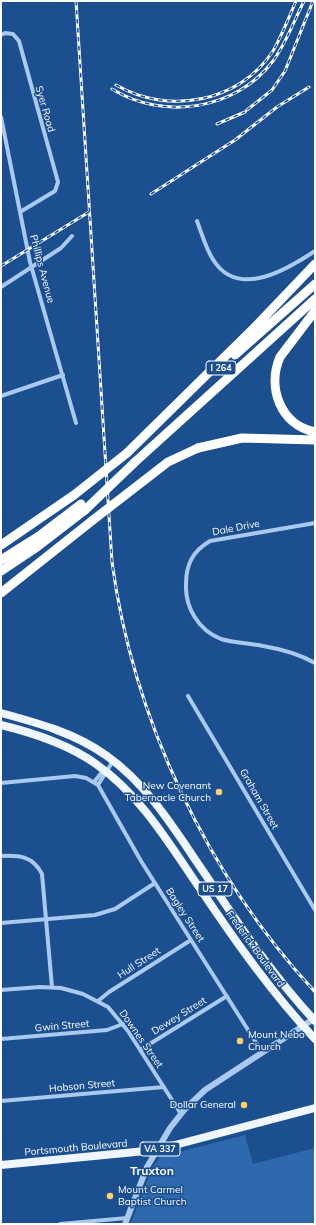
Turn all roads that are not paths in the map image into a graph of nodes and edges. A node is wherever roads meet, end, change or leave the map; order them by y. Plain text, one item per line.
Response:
1 (1, 35) edge
2 (1, 117) edge
3 (20, 212) junction
4 (197, 221) dead end
5 (72, 236) dead end
6 (315, 251) edge
7 (314, 265) edge
8 (31, 267) junction
9 (315, 284) edge
10 (1, 287) edge
11 (315, 299) edge
12 (315, 311) edge
13 (63, 376) junction
14 (1, 396) edge
15 (76, 423) dead end
16 (315, 432) edge
17 (315, 440) edge
18 (127, 453) junction
19 (74, 495) junction
20 (83, 507) junction
21 (315, 523) edge
22 (1, 540) edge
23 (1, 546) edge
24 (1, 560) edge
25 (1, 571) edge
26 (1, 592) edge
27 (315, 662) edge
28 (188, 696) dead end
29 (1, 713) edge
30 (1, 725) edge
31 (113, 761) junction
32 (106, 772) junction
33 (94, 782) junction
34 (1, 783) edge
35 (98, 785) junction
36 (1, 856) edge
37 (155, 883) junction
38 (315, 910) edge
39 (46, 919) junction
40 (1, 923) edge
41 (191, 940) junction
42 (52, 987) junction
43 (1, 990) edge
44 (227, 996) junction
45 (98, 1001) junction
46 (314, 1020) edge
47 (123, 1024) junction
48 (303, 1026) junction
49 (315, 1039) edge
50 (1, 1040) edge
51 (140, 1050) junction
52 (262, 1052) junction
53 (164, 1087) junction
54 (1, 1101) edge
55 (315, 1108) edge
56 (181, 1114) junction
57 (156, 1150) junction
58 (1, 1165) edge
59 (126, 1221) edge
60 (60, 1224) edge

1 - 3 street, Syer Road
2 - 3 street, Phillips Avenue
3 - 8 street, Phillips Avenue
4 - 6 street
5 - 8 street
7 - 18 highway
8 - 10 street
8 - 13 street, Phillips Avenue
9 - 18 highway, I 264
11 - 20 highway, I 264, bridge
12 - 16 highway
13 - 14 street
13 - 15 street, Phillips Avenue
17 - 26 highway, bridge
18 - 19 highway, I 264, bridge
19 - 22 highway
19 - 23 highway, I 264
20 - 24 highway, I 264
20 - 25 highway
21 - 27 street, Dale Drive
28 - 38 street, Graham Street
29 - 31 main road, Frederick Boulevard / US 17
30 - 32 main road, Frederick Boulevard / US 17
31 - 32 street
31 - 46 main road, Frederick Boulevard / US 17
32 - 33 street
32 - 35 street
32 - 48 main road, Frederick Boulevard / US 17
33 - 34 street, Bagley Street
33 - 35 street, Bagley Street
35 - 37 street, Bagley Street
36 - 39 street
37 - 39 street
37 - 41 street, Bagley Street
39 - 40 street
39 - 42 street
41 - 44 street, Bagley Street
41 - 45 street, Hull Street
42 - 43 street, Downes Street
42 - 45 street, Downes Street
44 - 51 street, Dewey Street
44 - 52 street, Bagley Street
45 - 47 street, Downes Street
46 - 48 street
47 - 50 street, Gwin Street
47 - 51 street, Downes Street
48 - 49 main road, Frederick Boulevard / US 17
48 - 52 street
51 - 53 street, Downes Street
52 - 56 street
53 - 54 street, Hobson Street
53 - 56 street, Downes Street
55 - 57 main road, Portsmouth Boulevard / VA 337
56 - 57 street
57 - 58 main road, Portsmouth Boulevard / VA 337
57 - 59 street
59 - 60 street

